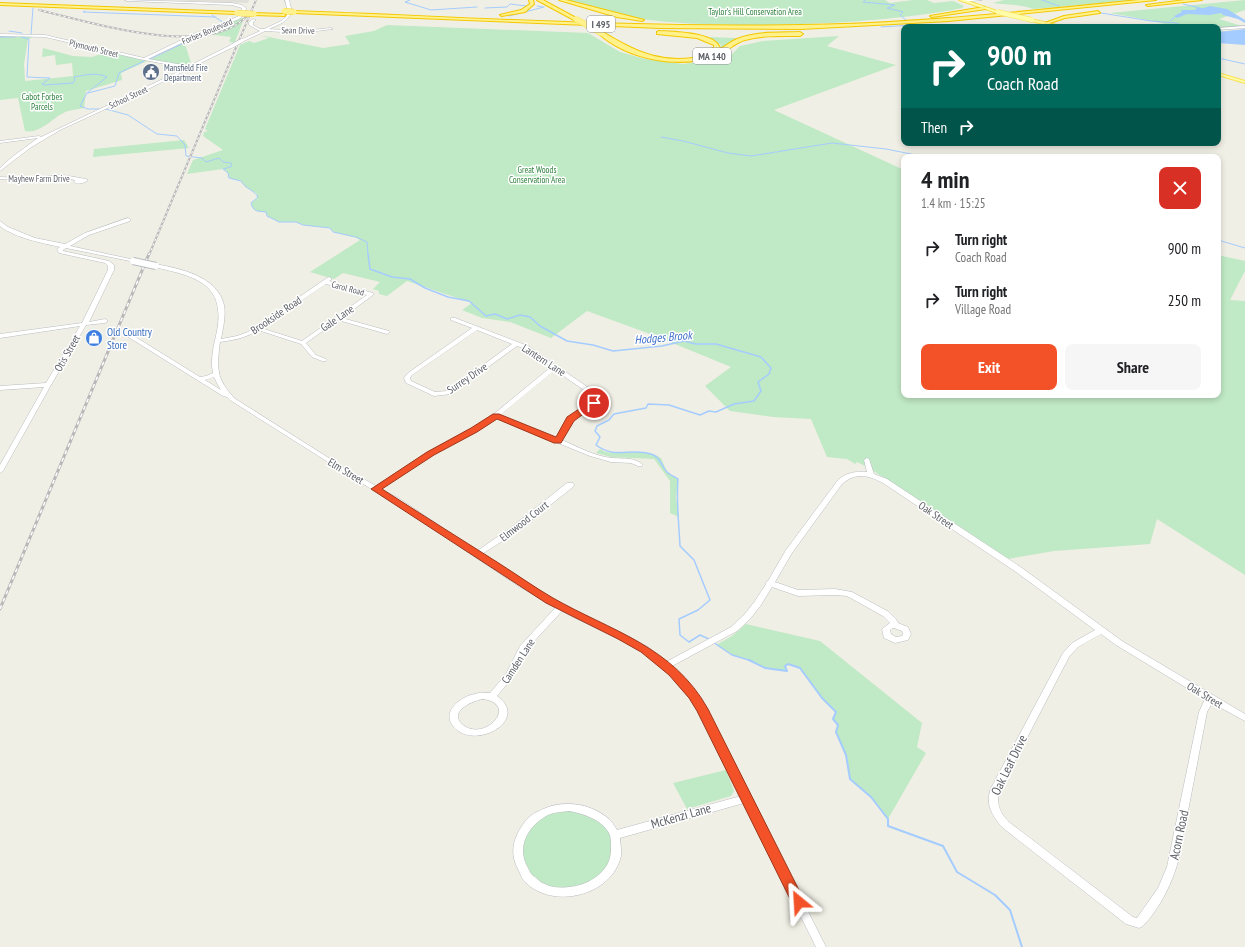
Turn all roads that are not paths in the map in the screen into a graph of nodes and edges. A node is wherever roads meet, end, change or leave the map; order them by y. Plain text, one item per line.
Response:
1 (6, 0) edge
2 (127, 0) edge
3 (199, 0) edge
4 (287, 0) edge
5 (531, 0) edge
6 (539, 0) edge
7 (544, 0) edge
8 (561, 0) edge
9 (980, 0) edge
10 (1200, 0) edge
11 (964, 2) edge
12 (1154, 2) edge
13 (195, 3) junction
14 (0, 4) edge
15 (982, 8) junction
16 (1115, 10) dead end
17 (238, 11) junction
18 (958, 12) junction
19 (1103, 12) dead end
20 (322, 13) junction
21 (293, 14) junction
22 (255, 15) junction
23 (415, 15) junction
24 (995, 16) junction
25 (1018, 18) junction
26 (579, 19) junction
27 (1054, 20) junction
28 (907, 22) edge
29 (482, 23) junction
30 (952, 24) edge
31 (1044, 24) edge
32 (1049, 24) edge
33 (1054, 24) edge
34 (743, 26) junction
35 (1245, 27) edge
36 (331, 29) dead end
37 (1221, 29) edge
38 (264, 30) junction
39 (645, 32) dead end
40 (603, 33) junction
41 (707, 33) dead end
42 (735, 34) dead end
43 (0, 35) edge
44 (144, 59) junction
45 (188, 67) junction
46 (1221, 75) edge
47 (1245, 82) edge
48 (41, 138) junction
49 (0, 142) edge
50 (0, 170) edge
51 (0, 178) edge
52 (78, 179) dead end
53 (128, 220) dead end
54 (0, 223) edge
55 (64, 246) junction
56 (327, 280) joint
57 (371, 294) joint
58 (91, 312) junction
59 (337, 318) junction
60 (453, 319) dead end
61 (83, 324) junction
62 (256, 328) junction
63 (476, 328) junction
64 (388, 332) dead end
65 (126, 334) dead end
66 (0, 336) edge
67 (218, 341) junction
68 (303, 343) junction
69 (517, 343) junction
70 (324, 360) dead end
71 (555, 367) junction
72 (216, 374) junction
73 (199, 379) junction
74 (48, 385) junction
75 (0, 388) edge
76 (232, 400) junction
77 (496, 416) junction
78 (558, 441) junction
79 (867, 460) dead end
80 (640, 466) dead end
81 (0, 471) edge
82 (871, 475) junction
83 (570, 485) dead end
84 (376, 489) junction
85 (477, 554) junction
86 (769, 583) junction
87 (561, 607) junction
88 (895, 625) dead end
89 (1101, 630) junction
90 (665, 666) junction
91 (492, 697) junction
92 (1210, 698) junction
93 (1245, 718) edge
94 (747, 798) junction
95 (615, 835) junction
96 (1103, 901) joint
97 (821, 947) edge

1 - 17 highway, I 495
2 - 13 street, Forbes Boulevard
3 - 13 street
4 - 38 street, School Street
5 - 23 highway
6 - 26 highway
7 - 26 highway
8 - 34 highway
9 - 11 street
10 - 12 highway, I 495
11 - 15 main road
11 - 18 highway
12 - 16 highway
12 - 24 highway, I 495
12 - 25 highway, I 495
13 - 44 street, Forbes Boulevard
14 - 17 highway, I 495
15 - 18 highway
15 - 24 main road
17 - 22 highway, I 495, bridge
18 - 28 highway
19 - 27 highway
20 - 21 highway, I 495
20 - 23 highway
20 - 28 highway, I 495
21 - 22 highway, I 495
21 - 29 highway, I 495
22 - 38 street
23 - 34 highway
24 - 25 highway
24 - 28 highway, I 495
24 - 31 main road, bridge
25 - 30 highway, I 495
26 - 40 highway, bridge
27 - 32 highway
27 - 33 highway
28 - 29 highway, I 495
28 - 34 highway
29 - 39 highway
35 - 37 street
36 - 38 street, Sean Drive
38 - 45 street, School Street, bridge
40 - 41 highway
40 - 42 highway, MA 140
43 - 44 street, Plymouth Street
44 - 45 street, Plymouth Street
45 - 48 street, School Street
46 - 47 main road
48 - 49 street
48 - 50 street, School Street
51 - 52 street, Mayhew Farm Drive
53 - 55 street
54 - 55 street
55 - 58 street, Otis Street
55 - 67 street, Elm Street, bridge
56 - 57 street, Carol Road
56 - 62 street, Brookside Road
57 - 59 street, Gale Lane
58 - 61 street, Otis Street
58 - 61 street
59 - 64 street
59 - 68 street, Gale Lane
60 - 63 street, Lantern Lane
61 - 66 street
61 - 74 street, Otis Street
62 - 67 street, Brookside Road
62 - 68 street
63 - 69 street, Lantern Lane
63 - 69 street, Surrey Drive
65 - 73 street
67 - 72 street, Elm Street
68 - 70 street
69 - 71 street, Lantern Lane
71 - 77 street
71 - 78 street, Lantern Lane
72 - 73 street
72 - 76 street, Elm Street
73 - 76 street
74 - 75 street
74 - 81 street, Otis Street
76 - 84 street, Elm Street
77 - 78 street
77 - 84 street
78 - 80 street
79 - 82 street
82 - 86 street, Oak Street
82 - 89 street, Oak Street
83 - 85 street, Elmwood Court
84 - 85 street, Elm Street
85 - 87 street, Elm Street
86 - 88 street
86 - 90 street, Oak Street
87 - 90 street, Elm Street
87 - 91 street, Camden Lane
89 - 92 street, Oak Street
89 - 96 street, Oak Leaf Drive
90 - 94 street, Elm Street
91 - 91 street
92 - 93 street, Oak Street
92 - 96 street, Acorn Road
94 - 95 street, McKenzi Lane
94 - 97 street, Elm Street
95 - 95 street

